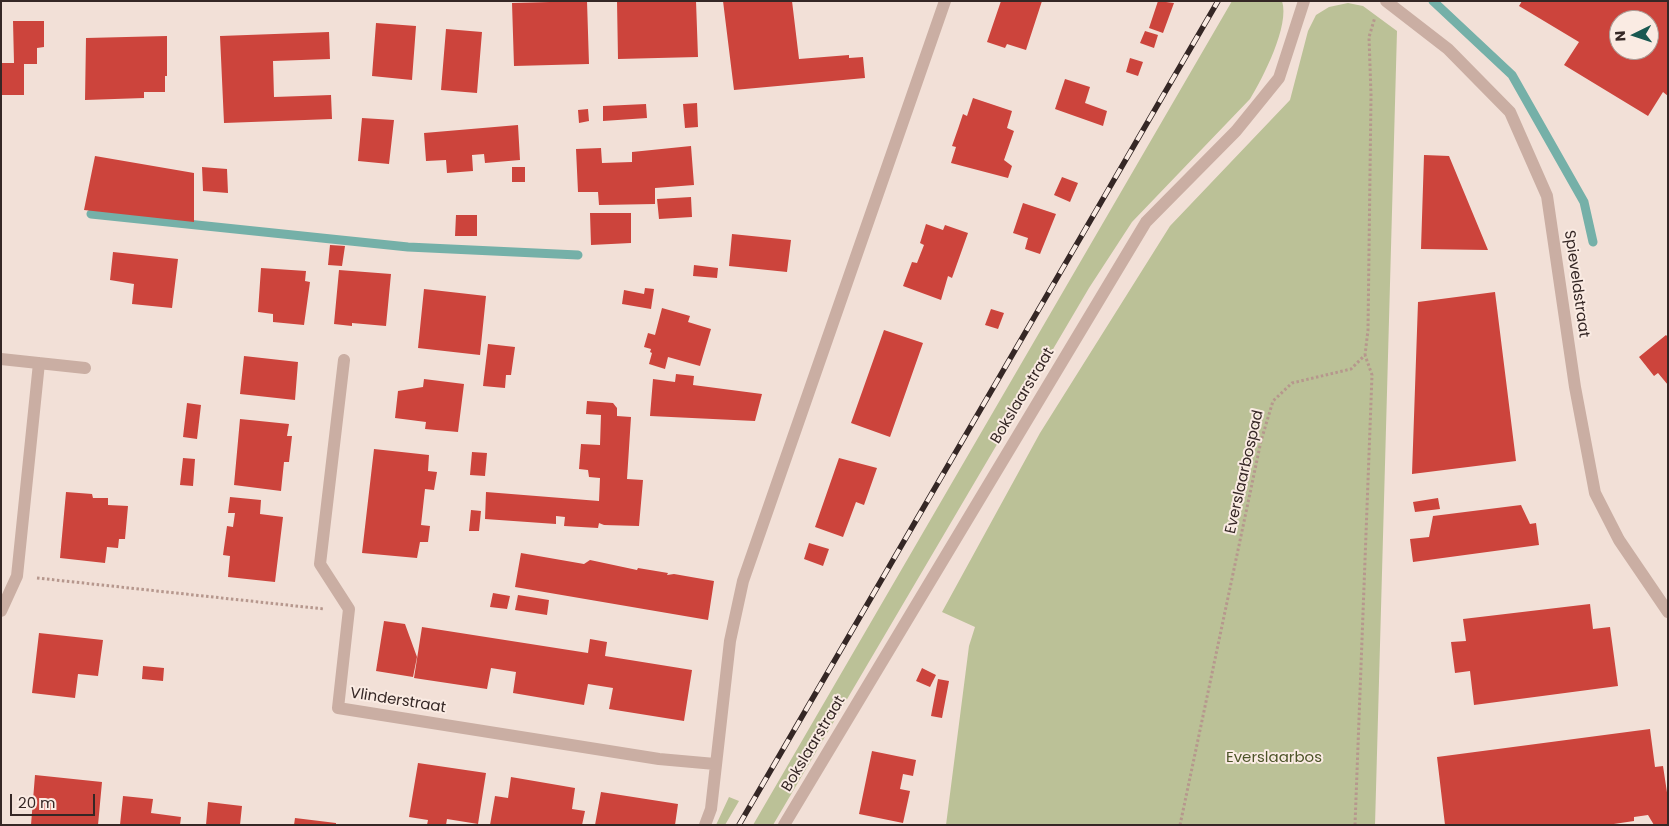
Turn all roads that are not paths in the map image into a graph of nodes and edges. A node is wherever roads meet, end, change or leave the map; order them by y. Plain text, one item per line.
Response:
1 (945, 1) edge
2 (1304, 1) edge
3 (1382, 5) edge
4 (1, 359) edge
5 (344, 360) dead end
6 (39, 363) junction
7 (85, 368) dead end
8 (1, 611) edge
9 (1668, 612) edge
10 (715, 764) junction
11 (705, 825) edge
12 (784, 825) edge

1 - 10 street
2 - 12 street, Bokslaarstraat
3 - 9 street, Spieveldstraat
4 - 6 street
5 - 10 street, Vlinderstraat
6 - 7 street
6 - 8 street
10 - 11 street

